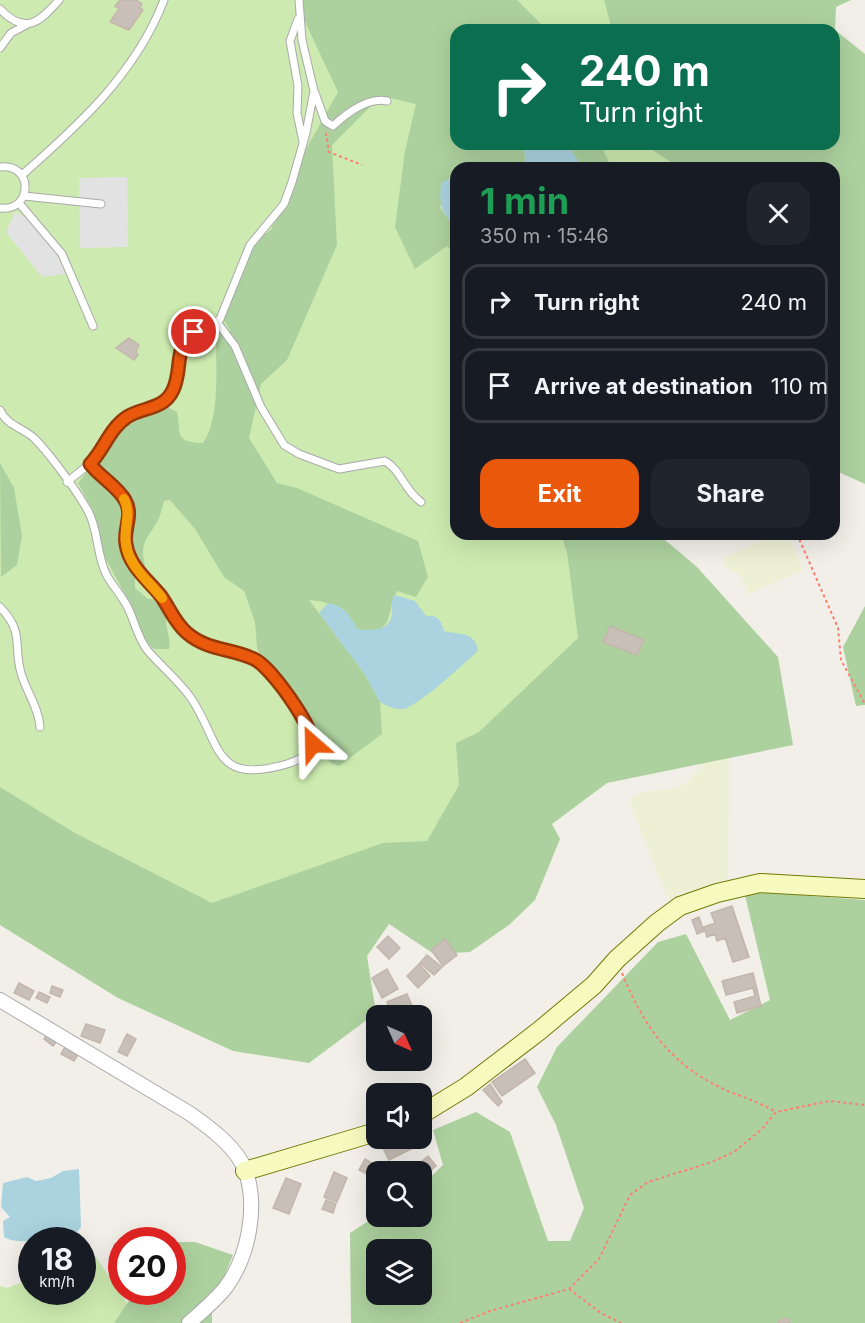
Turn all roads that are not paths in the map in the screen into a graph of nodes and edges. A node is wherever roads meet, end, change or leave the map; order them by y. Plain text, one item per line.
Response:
1 (59, 0) edge
2 (164, 0) edge
3 (299, 0) edge
4 (0, 9) edge
5 (300, 17) junction
6 (26, 25) junction
7 (0, 48) edge
8 (314, 91) junction
9 (387, 101) dead end
10 (303, 142) junction
11 (0, 166) edge
12 (22, 175) junction
13 (24, 196) junction
14 (19, 203) junction
15 (102, 204) dead end
16 (0, 208) edge
17 (218, 322) junction
18 (93, 326) dead end
19 (0, 410) edge
20 (90, 464) junction
21 (67, 482) junction
22 (421, 502) dead end
23 (0, 607) edge
24 (40, 727) dead end
25 (865, 889) edge
26 (0, 1000) edge
27 (432, 1108) edge
28 (366, 1135) edge
29 (245, 1171) junction
30 (189, 1323) edge

1 - 6 lane
2 - 12 lane
3 - 5 lane
4 - 6 lane
5 - 8 lane
5 - 10 lane
6 - 7 lane
8 - 9 lane
8 - 10 lane
10 - 17 lane
11 - 12 lane
12 - 13 lane
13 - 14 lane
13 - 15 lane
14 - 16 lane
14 - 18 lane
17 - 20 lane
17 - 22 lane
19 - 21 lane
20 - 21 lane
20 - 21 lane
23 - 24 lane
25 - 27 street
26 - 29 street
28 - 29 street
29 - 30 street

